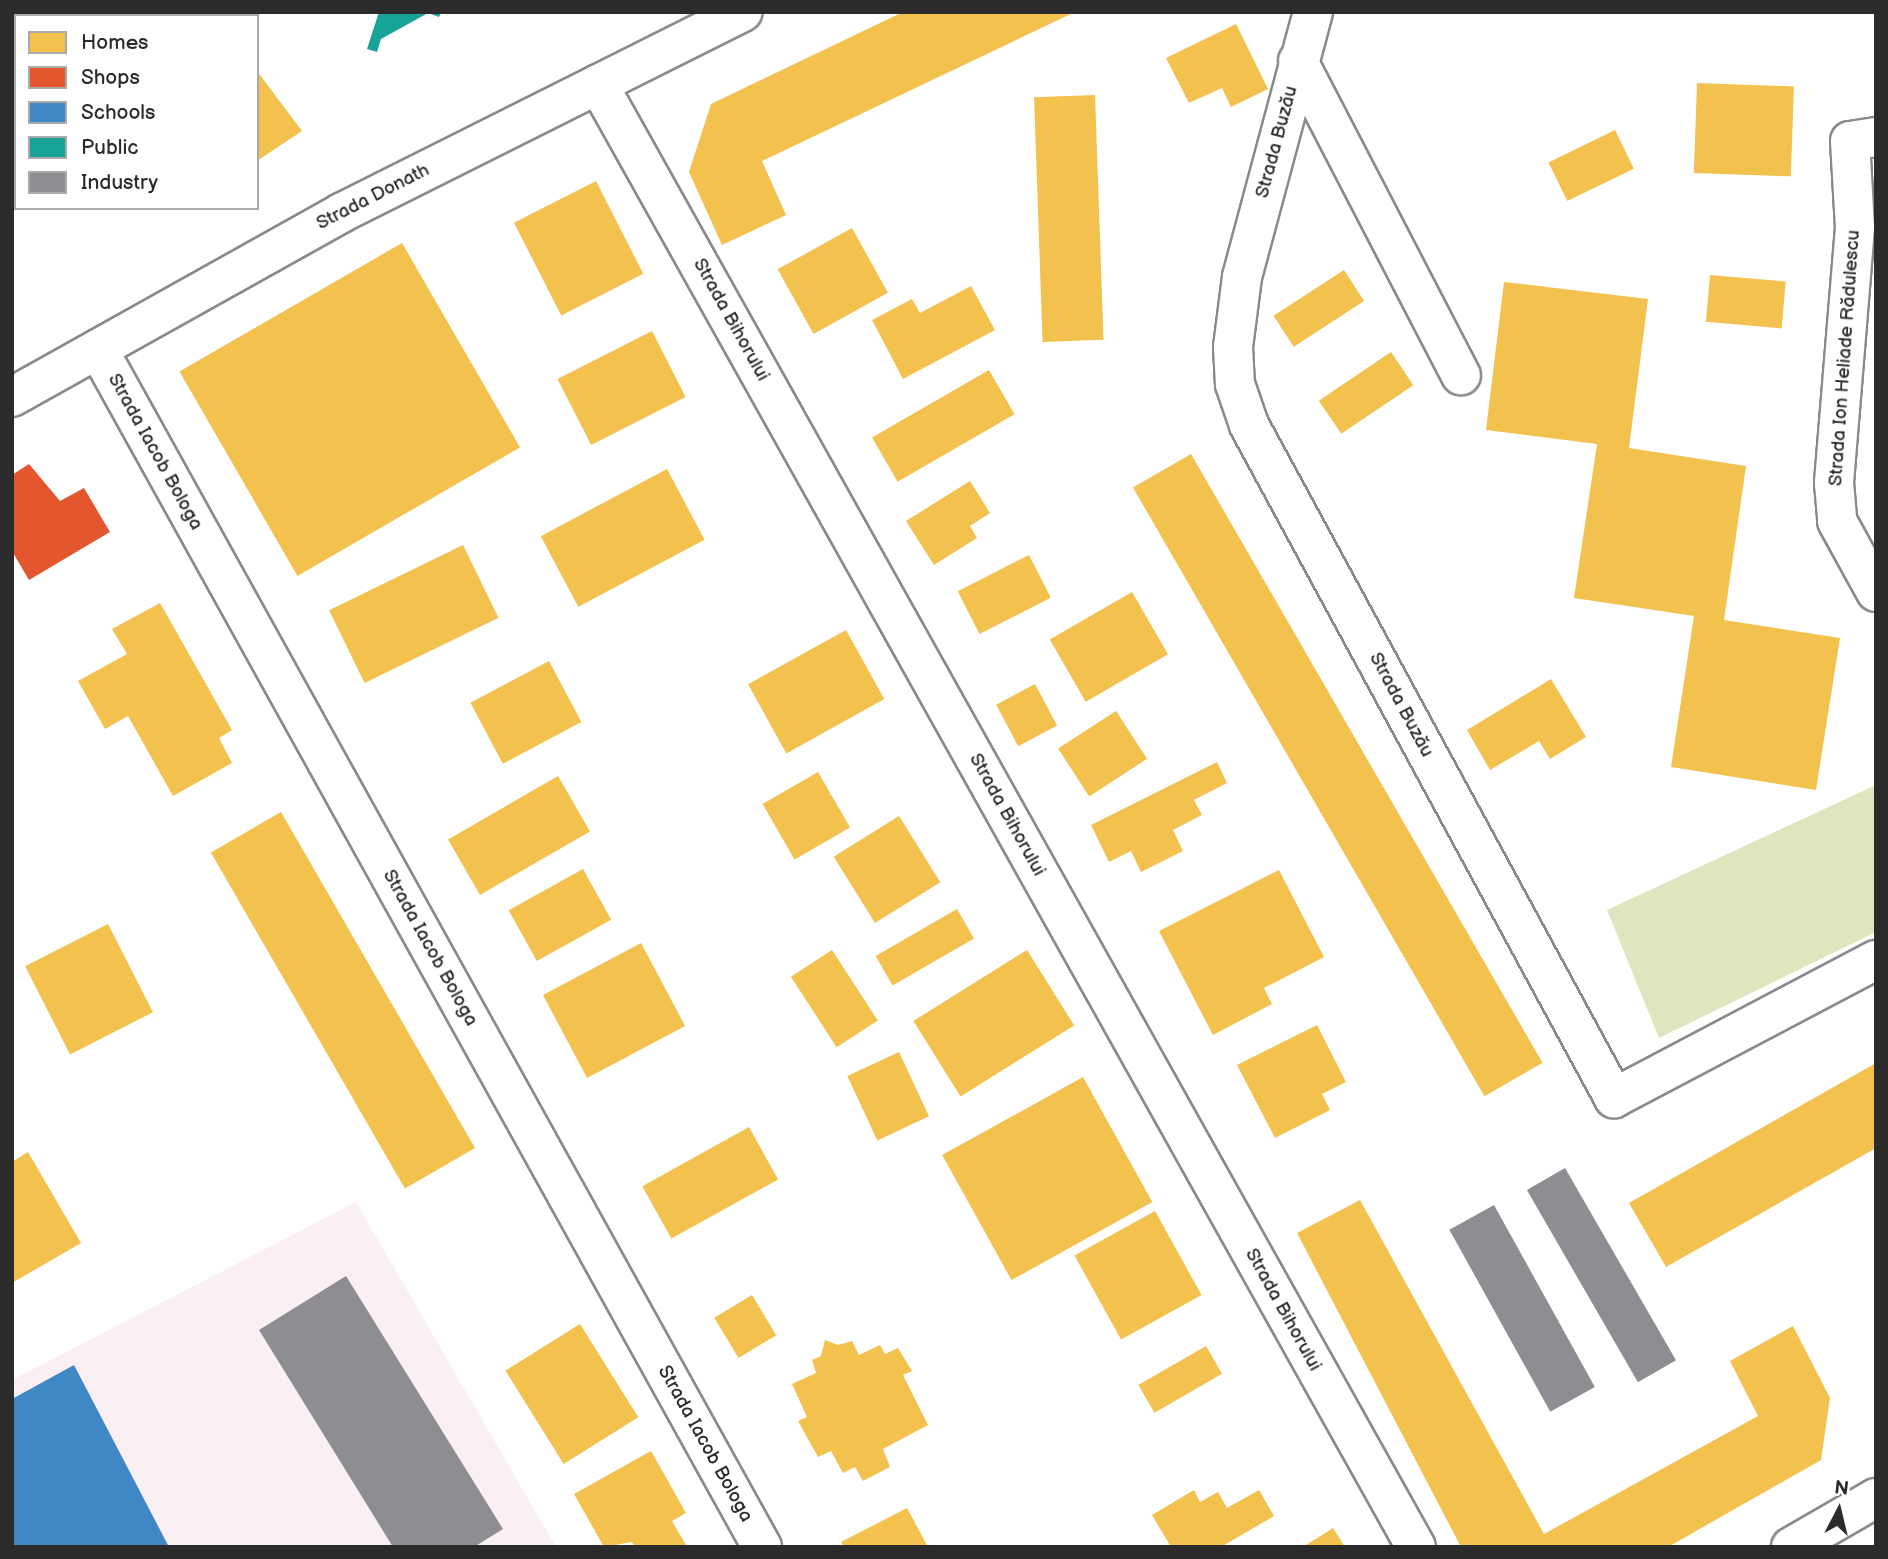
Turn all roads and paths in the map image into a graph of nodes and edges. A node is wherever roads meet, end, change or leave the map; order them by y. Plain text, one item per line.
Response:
1 (742, 12) edge
2 (1313, 12) edge
3 (1298, 61) junction
4 (598, 84) junction
5 (1876, 137) edge
6 (97, 349) junction
7 (1461, 375) dead end
8 (12, 397) edge
9 (1876, 592) edge
10 (1876, 960) edge
11 (1876, 1498) edge
12 (1804, 1544) edge
13 (762, 1547) edge
14 (1416, 1547) edge

1 - 4 street, Strada Donath
2 - 3 street, Strada Buzău
3 - 7 street
3 - 10 street, Strada Buzău
4 - 6 street, Strada Donath
4 - 14 street, Strada Bihorului
5 - 9 street, Strada Ion Heliade Rădulescu
6 - 8 street, Strada Donath
6 - 13 street, Strada Iacob Bologa
11 - 12 street

